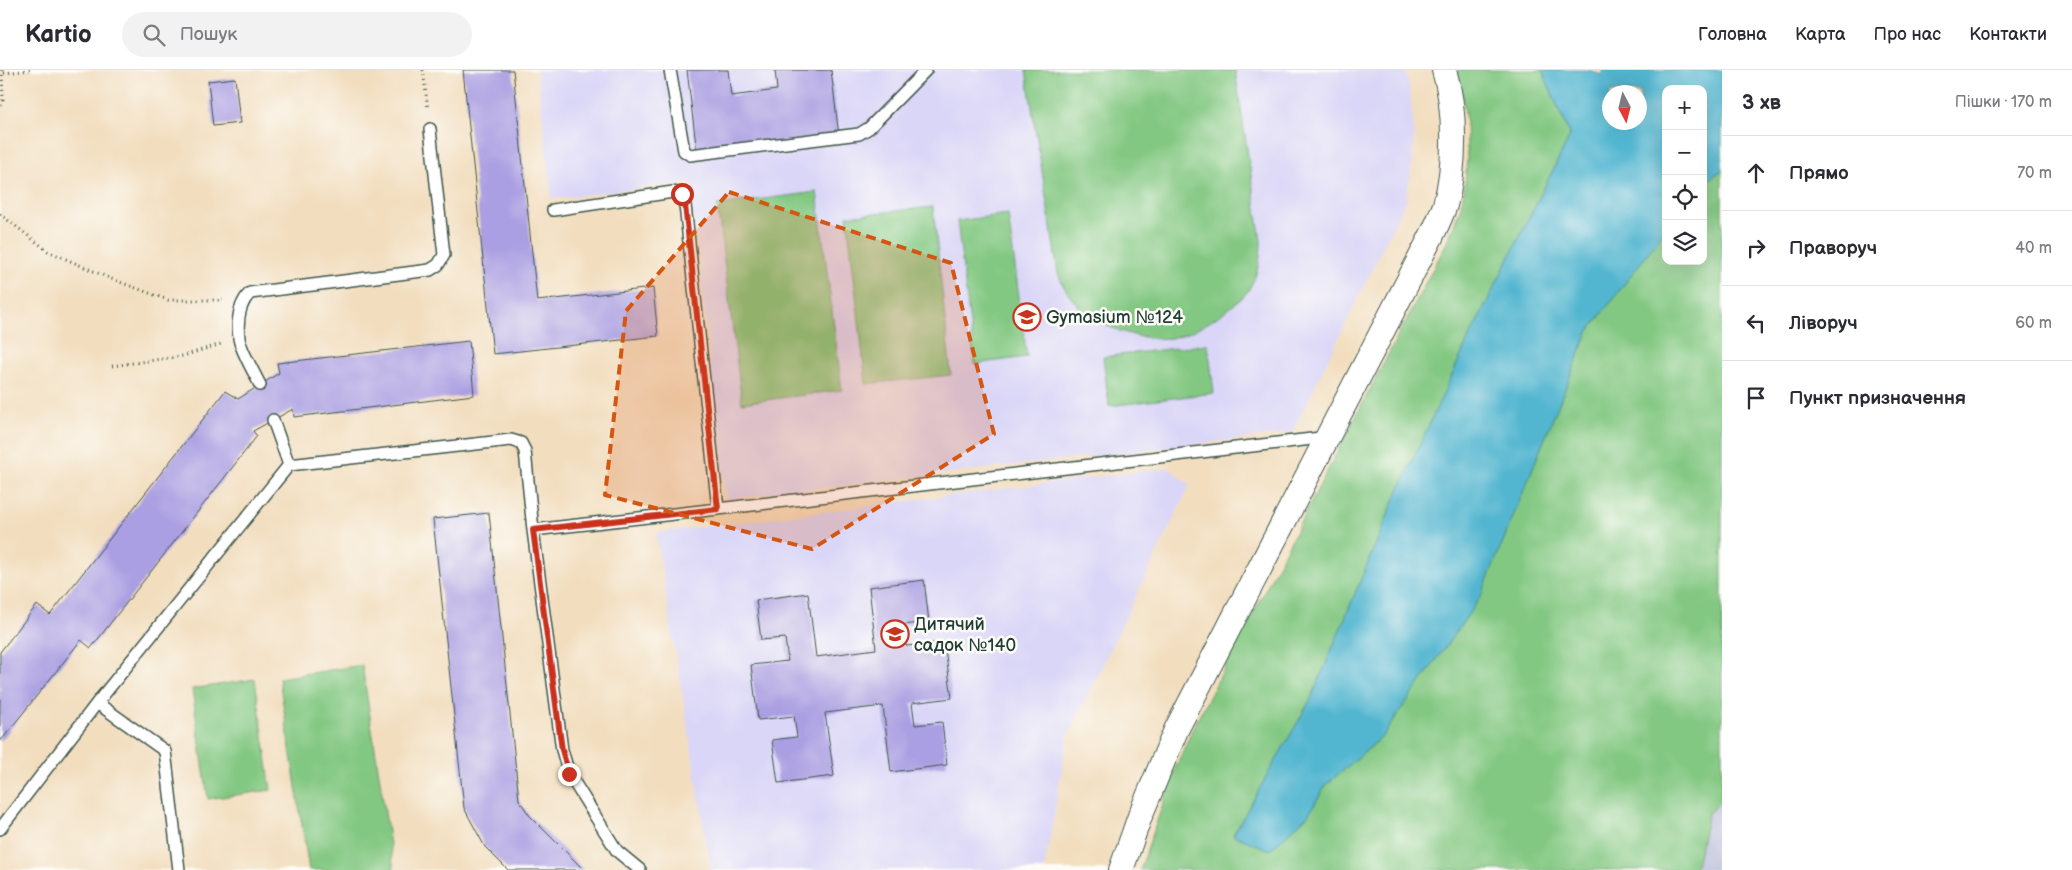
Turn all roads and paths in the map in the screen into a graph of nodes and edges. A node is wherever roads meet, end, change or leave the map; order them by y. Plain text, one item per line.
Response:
1 (30, 70) edge
2 (423, 70) edge
3 (670, 70) edge
4 (926, 70) edge
5 (1444, 70) edge
6 (3, 72) edge
7 (0, 105) edge
8 (430, 129) joint
9 (553, 210) dead end
10 (0, 214) edge
11 (243, 300) junction
12 (238, 339) junction
13 (112, 366) dead end
14 (260, 385) dead end
15 (273, 420) dead end
16 (1329, 437) junction
17 (288, 465) junction
18 (718, 509) junction
19 (533, 530) junction
20 (97, 703) junction
21 (0, 829) edge
22 (179, 870) edge
23 (640, 870) edge
24 (1121, 870) edge

1 - 6 path
2 - 8 path
3 - 4 lane
5 - 16 street
6 - 7 path
8 - 11 lane
9 - 18 lane
10 - 11 path
11 - 12 lane
12 - 13 path
12 - 14 lane
15 - 17 lane
16 - 18 lane
16 - 24 street
17 - 19 lane
17 - 20 lane
18 - 19 lane
19 - 23 lane
20 - 21 lane
20 - 22 lane

